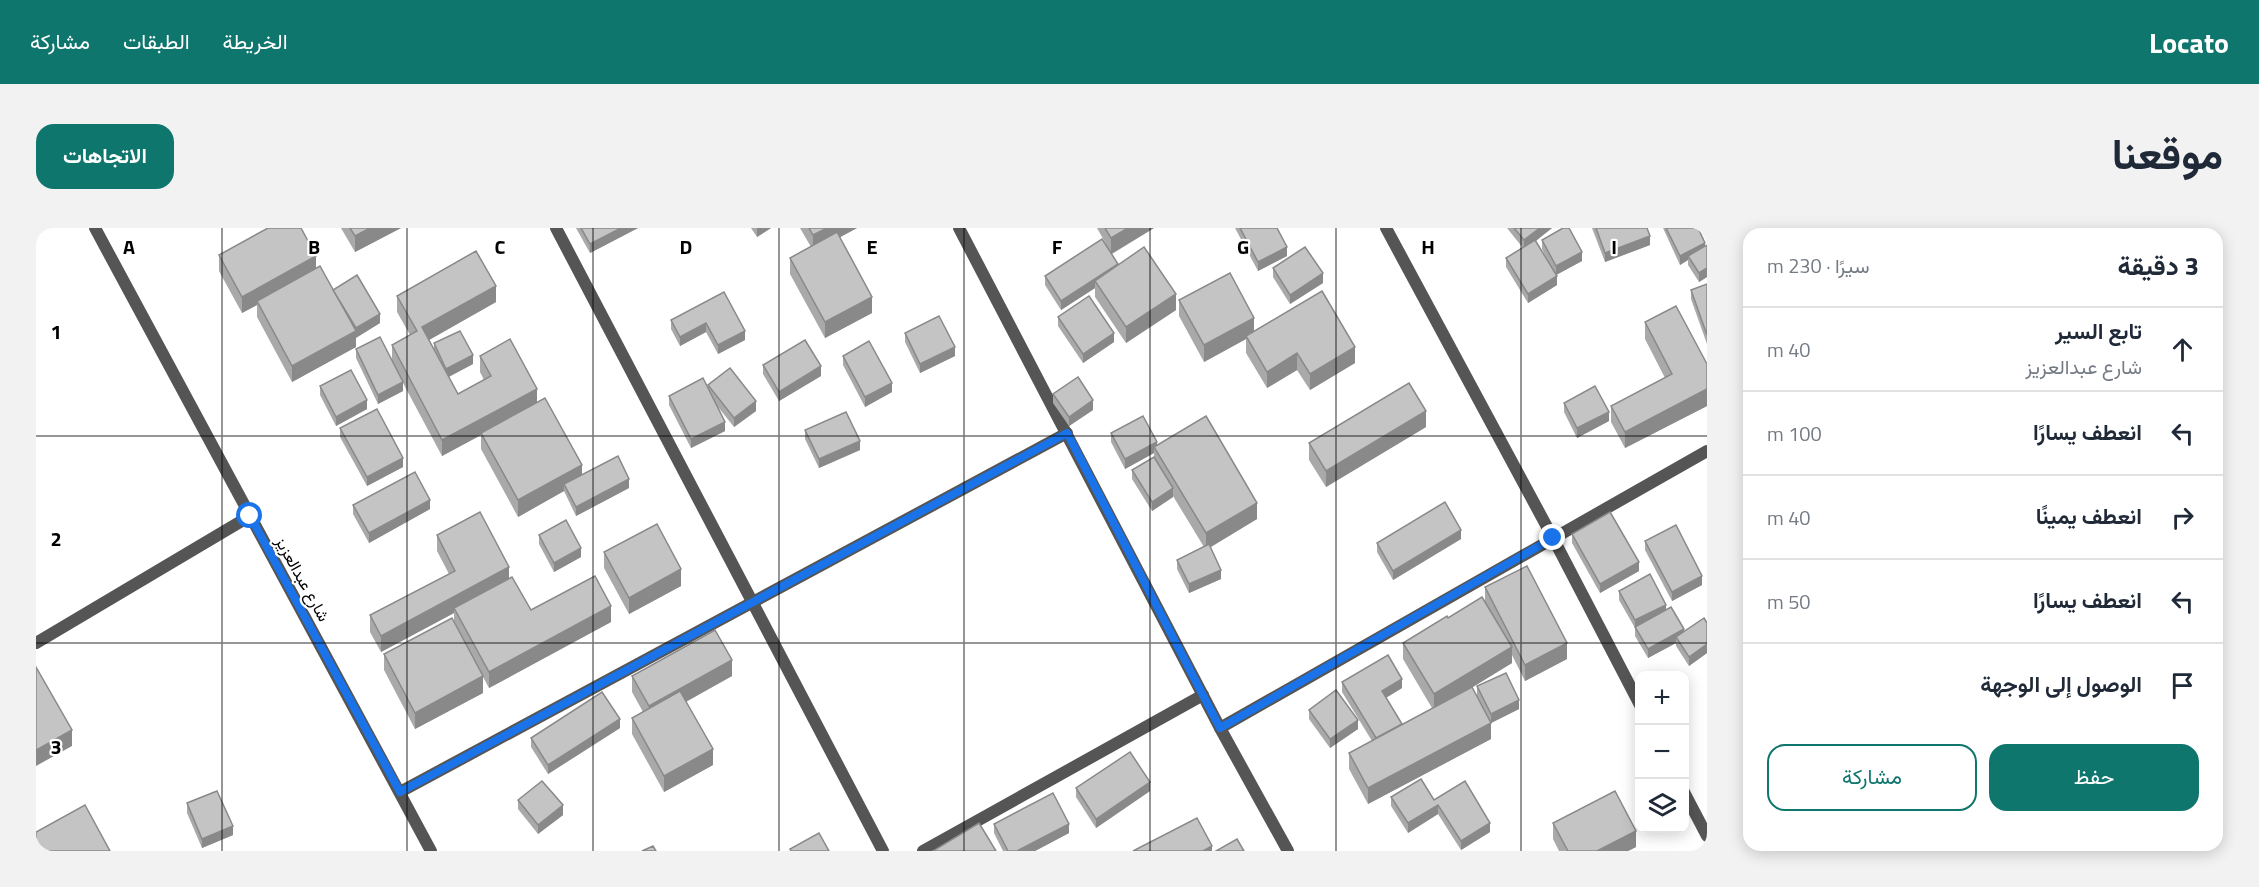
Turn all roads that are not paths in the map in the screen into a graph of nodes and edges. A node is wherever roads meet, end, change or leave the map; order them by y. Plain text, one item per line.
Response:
1 (95, 228) edge
2 (556, 228) edge
3 (959, 228) edge
4 (1386, 228) edge
5 (1067, 433) junction
6 (1707, 451) edge
7 (250, 516) junction
8 (1553, 538) junction
9 (754, 602) junction
10 (36, 643) edge
11 (1203, 695) junction
12 (1635, 695) edge
13 (1220, 728) junction
14 (400, 792) junction
15 (1689, 802) edge
16 (1707, 836) edge
17 (431, 851) edge
18 (883, 851) edge
19 (923, 851) edge
20 (1288, 851) edge

1 - 7 street, شارع عبدالعزيز
2 - 9 street
3 - 5 street
4 - 8 street
5 - 9 street
5 - 11 street
6 - 8 street
7 - 10 street
7 - 14 street, شارع عبدالعزيز
8 - 12 street
8 - 13 street
9 - 14 street
9 - 18 street
11 - 13 street
11 - 19 street
13 - 20 street
14 - 17 street, شارع عبدالعزيز
15 - 16 street

